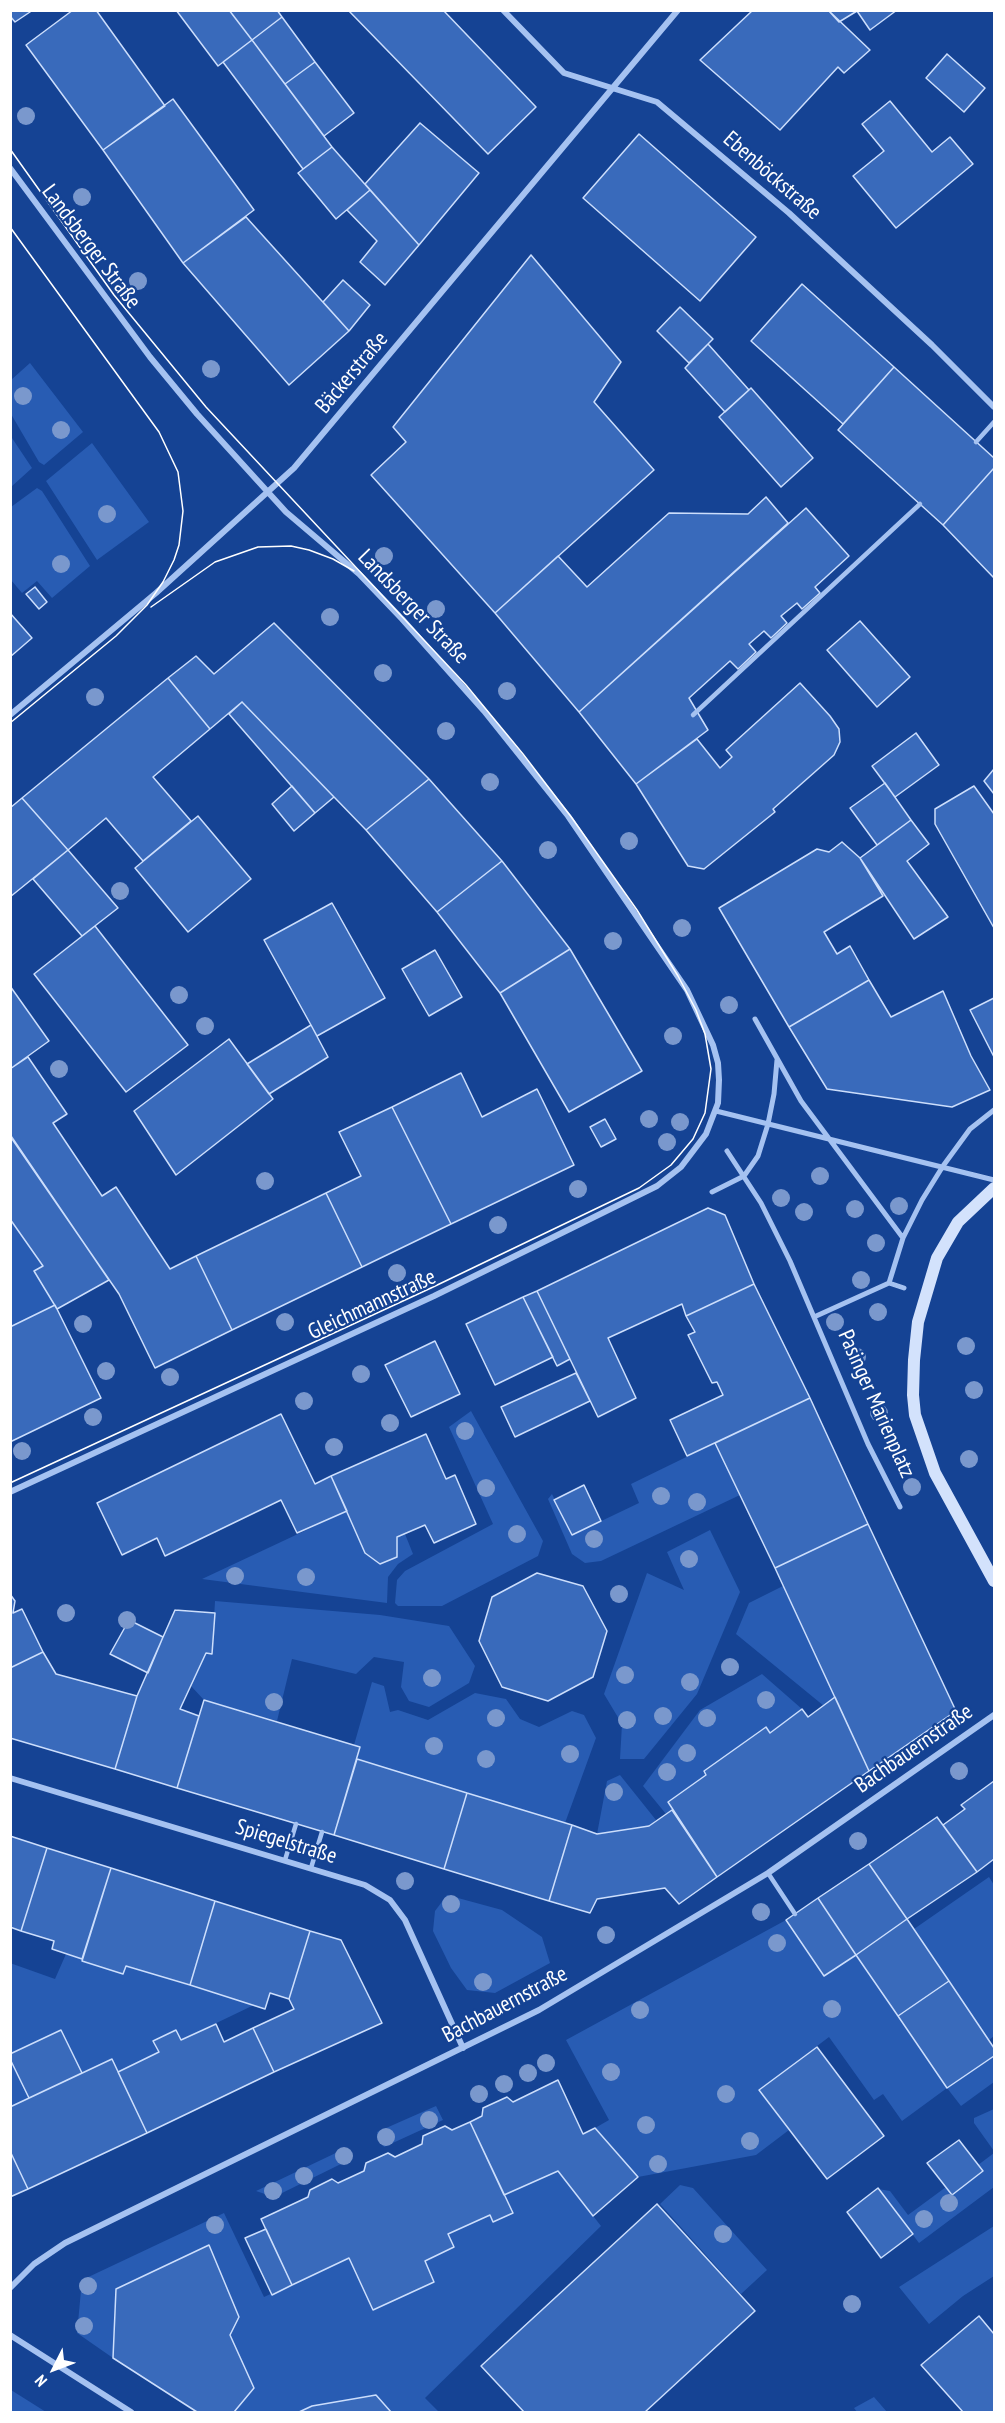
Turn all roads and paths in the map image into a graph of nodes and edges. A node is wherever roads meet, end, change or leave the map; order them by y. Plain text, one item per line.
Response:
1 (503, 10) edge
2 (678, 10) edge
3 (615, 88) junction
4 (10, 168) edge
5 (994, 407) edge
6 (994, 423) edge
7 (976, 442) dead end
8 (268, 493) junction
9 (920, 504) dead end
10 (10, 715) edge
11 (693, 715) dead end
12 (755, 1019) dead end
13 (777, 1059) junction
14 (994, 1110) edge
15 (716, 1111) junction
16 (768, 1124) junction
17 (829, 1139) junction
18 (727, 1151) dead end
19 (943, 1166) junction
20 (744, 1176) junction
21 (994, 1180) edge
22 (994, 1188) edge
23 (712, 1192) dead end
24 (903, 1238) junction
25 (889, 1283) junction
26 (904, 1288) dead end
27 (814, 1317) junction
28 (10, 1492) edge
29 (900, 1507) dead end
30 (994, 1581) edge
31 (994, 1715) edge
32 (10, 1778) edge
33 (296, 1824) dead end
34 (322, 1832) dead end
35 (285, 1860) junction
36 (311, 1868) junction
37 (768, 1873) junction
38 (795, 1914) dead end
39 (464, 2048) junction
40 (10, 2288) edge
41 (10, 2335) edge
42 (131, 2412) edge

1 - 3 street, Ebenböckstraße
2 - 3 street, Bäckerstraße
3 - 5 street, Ebenböckstraße
3 - 8 street, Bäckerstraße
4 - 8 street, Landsberger Straße
6 - 7 lane
8 - 10 street, Bäckerstraße
8 - 15 street, Landsberger Straße
9 - 11 lane
12 - 13 street
13 - 16 street
13 - 17 street
14 - 19 street
15 - 16 street
15 - 28 street, Gleichmannstraße
16 - 17 street
16 - 20 street
17 - 19 street
17 - 24 street
18 - 20 street, Pasinger Marienplatz
19 - 21 street
19 - 24 street
20 - 23 street
20 - 27 street, Pasinger Marienplatz
22 - 30 main road, Pasinger Marienplatz
24 - 25 street
25 - 26 street
25 - 27 street, Pasinger Marienplatz
27 - 29 street, Pasinger Marienplatz
31 - 37 street, Bachbauernstraße
32 - 35 street, Spiegelstraße
33 - 35 lane
34 - 36 lane
35 - 36 street, Spiegelstraße
36 - 39 street, Spiegelstraße
37 - 38 lane
37 - 39 street, Bachbauernstraße
39 - 40 street, Bachbauernstraße
41 - 42 street

